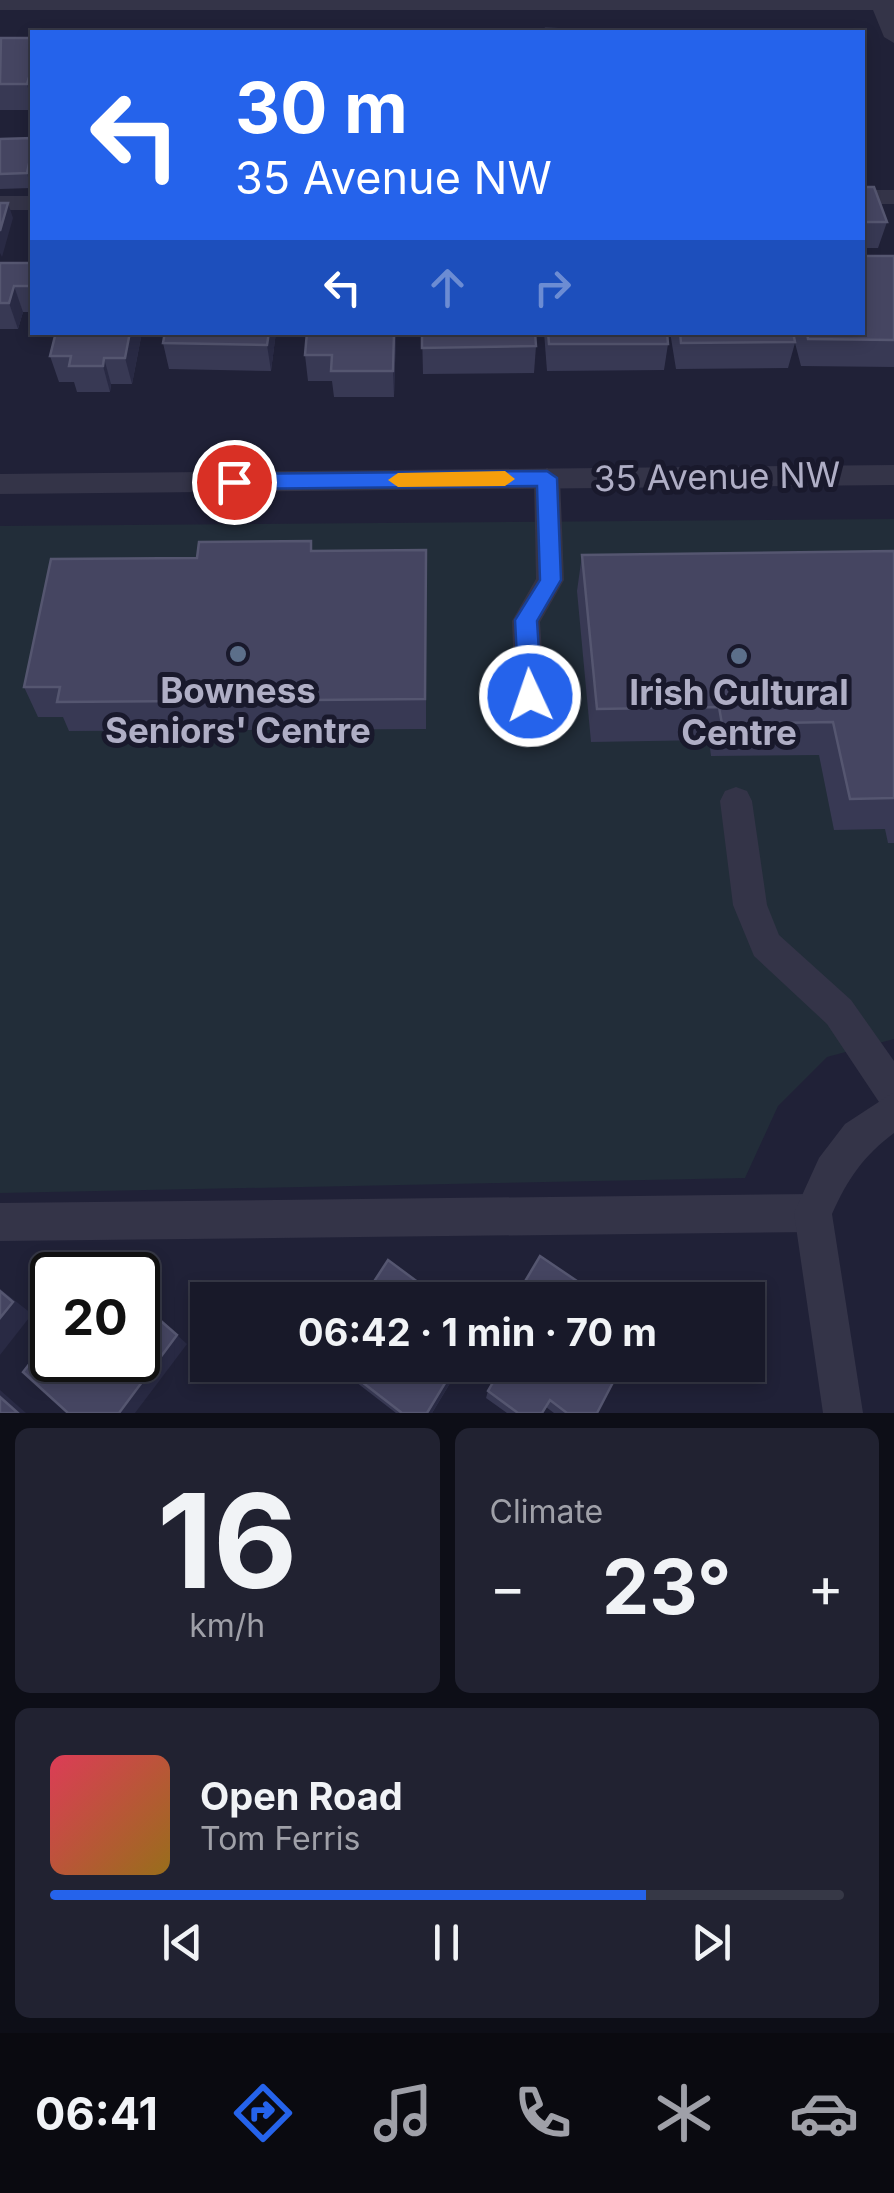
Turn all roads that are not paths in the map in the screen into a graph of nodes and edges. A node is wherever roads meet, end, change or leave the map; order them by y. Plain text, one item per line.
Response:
1 (0, 4) edge
2 (887, 4) edge
3 (894, 37) edge
4 (865, 197) edge
5 (894, 197) edge
6 (30, 202) edge
7 (0, 203) edge
8 (894, 474) edge
9 (547, 478) junction
10 (0, 484) edge
11 (530, 696) dead end
12 (736, 801) dead end
13 (894, 1092) edge
14 (894, 1110) edge
15 (812, 1214) junction
16 (0, 1222) edge
17 (843, 1413) edge

1 - 2 street
2 - 3 street
4 - 5 street
6 - 7 street
8 - 9 street, 35 Avenue NW
9 - 10 street, 35 Avenue NW
9 - 11 street
12 - 13 street
14 - 15 street
15 - 16 street
15 - 17 street

